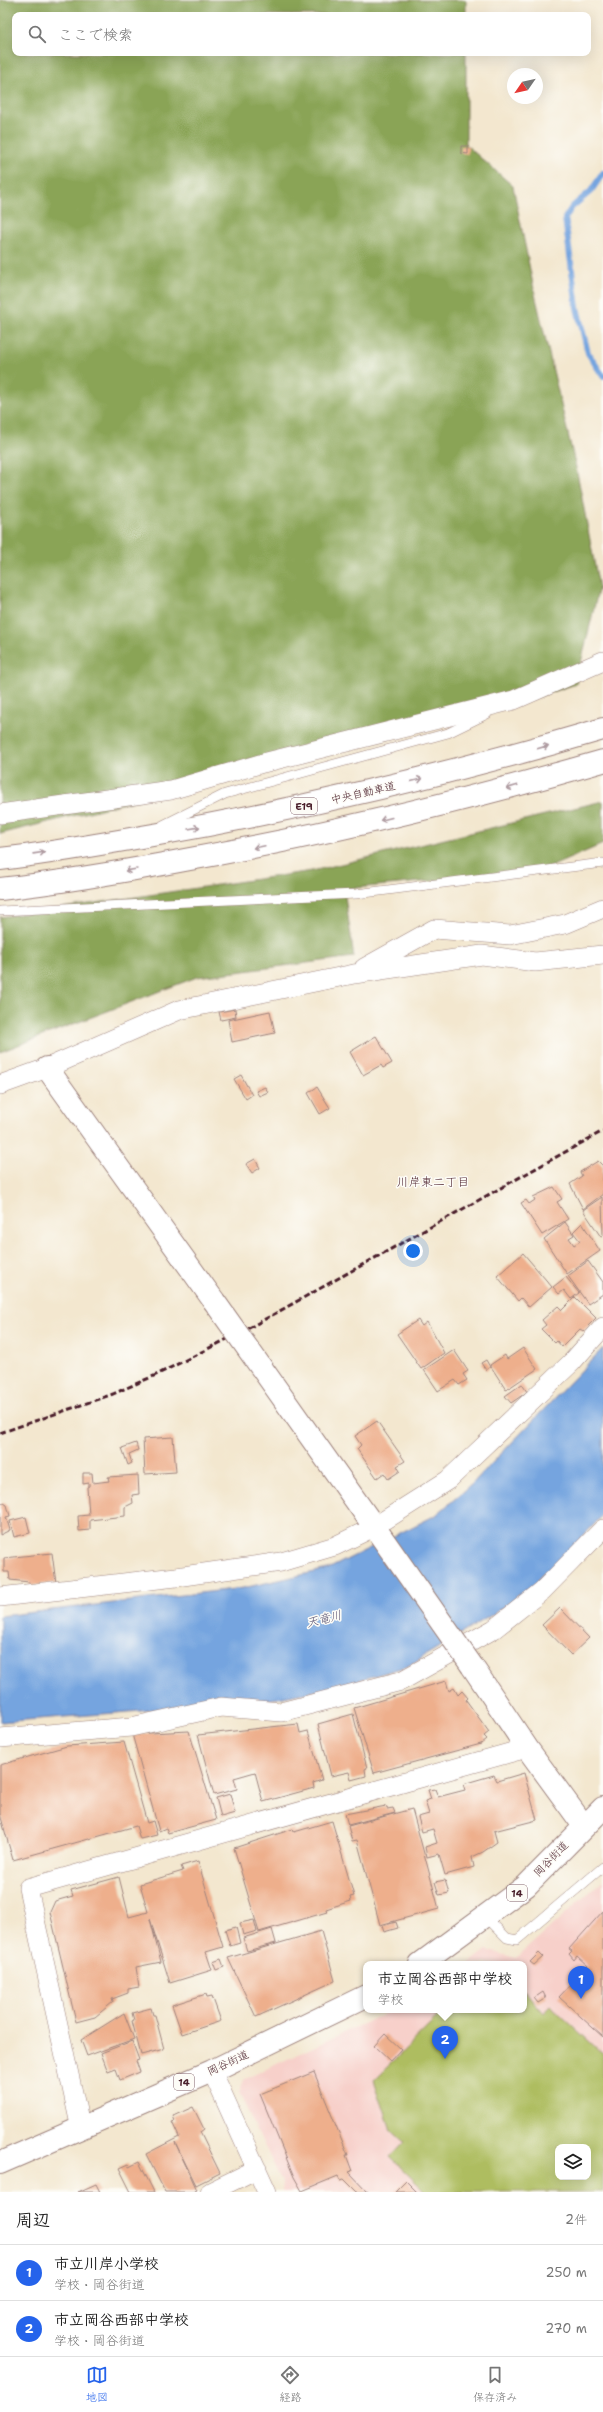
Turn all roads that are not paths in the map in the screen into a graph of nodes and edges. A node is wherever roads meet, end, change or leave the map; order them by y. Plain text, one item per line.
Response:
1 (603, 661) edge
2 (514, 700) junction
3 (603, 730) edge
4 (603, 761) edge
5 (0, 814) edge
6 (139, 837) junction
7 (0, 859) edge
8 (603, 863) edge
9 (0, 889) edge
10 (603, 908) edge
11 (0, 911) edge
12 (603, 955) edge
13 (354, 974) junction
14 (47, 1068) junction
15 (0, 1085) edge
16 (603, 1327) edge
17 (374, 1526) junction
18 (603, 1529) edge
19 (0, 1597) edge
20 (0, 1738) edge
21 (527, 1748) junction
22 (603, 1808) edge
23 (584, 1826) junction
24 (603, 1867) edge
25 (486, 1917) junction
26 (424, 1961) edge
27 (363, 1997) edge
28 (212, 2071) junction
29 (81, 2129) junction
30 (0, 2163) edge
31 (257, 2169) junction
32 (210, 2192) edge
33 (267, 2192) edge

1 - 2 street
2 - 5 street
2 - 6 lane
6 -> 3 main road, 中央自動車道 / E19
4 -> 9 main road
7 -> 6 main road, 中央自動車道 / E19
8 - 11 lane
10 - 13 street
12 - 13 street
13 - 14 street
14 - 15 street
14 - 17 main road, bridge
16 - 17 street
17 - 19 street
17 - 21 main road, bridge
18 - 20 street
21 - 23 main road
21 - 29 street
22 - 23 main road, 岡谷街道 / 14
23 - 25 main road, 岡谷街道 / 14
24 - 25 lane
25 - 26 main road, 岡谷街道 / 14
27 - 28 main road, 岡谷街道 / 14
28 - 29 main road, 岡谷街道 / 14
28 - 31 street
29 - 30 main road, 岡谷街道 / 14
31 - 32 street
31 - 33 street

